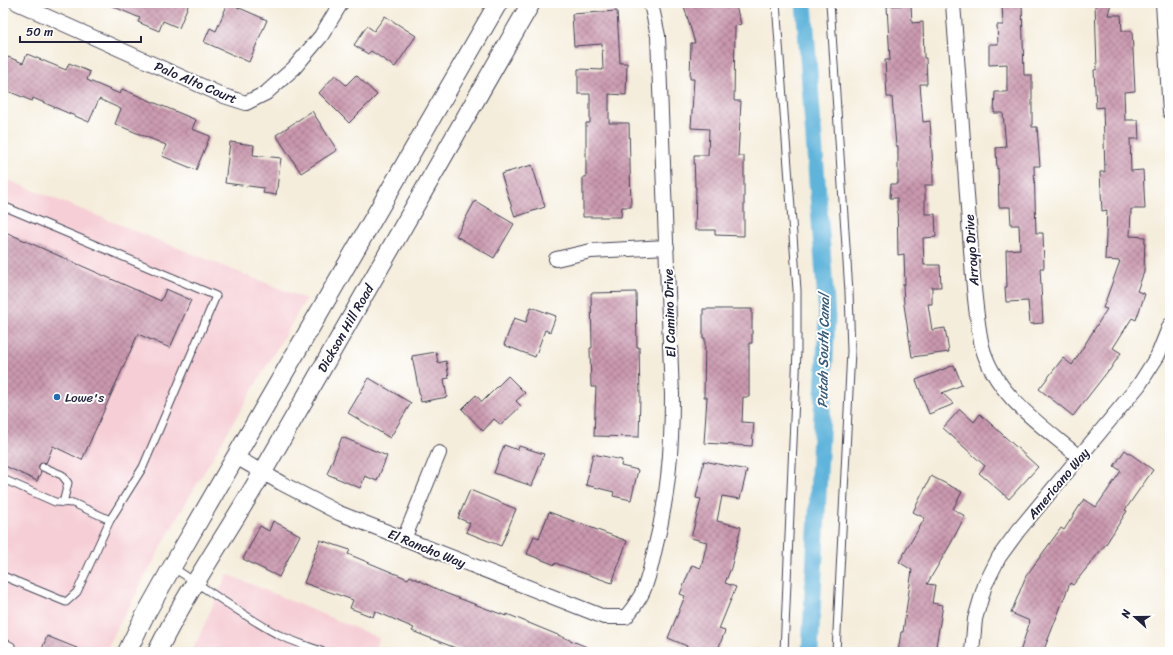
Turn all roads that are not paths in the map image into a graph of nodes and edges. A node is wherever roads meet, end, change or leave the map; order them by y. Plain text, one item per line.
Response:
1 (17, 3) edge
2 (342, 3) edge
3 (498, 3) edge
4 (531, 3) edge
5 (649, 3) edge
6 (776, 3) edge
7 (830, 3) edge
8 (953, 3) edge
9 (1163, 3) edge
10 (1167, 30) edge
11 (1170, 112) edge
12 (3, 206) edge
13 (667, 247) junction
14 (556, 259) dead end
15 (1170, 325) edge
16 (439, 453) dead end
17 (236, 457) junction
18 (1079, 457) junction
19 (43, 468) dead end
20 (262, 472) junction
21 (3, 479) edge
22 (63, 503) junction
23 (110, 520) junction
24 (404, 539) junction
25 (172, 567) junction
26 (3, 576) edge
27 (196, 582) junction
28 (626, 617) joint
29 (3, 642) edge
30 (9, 652) edge
31 (127, 652) edge
32 (157, 652) edge
33 (323, 652) edge
34 (784, 652) edge
35 (836, 652) edge
36 (972, 652) edge

1 - 2 street, Palo Alto Court
3 - 17 street
4 - 20 street, Dickson Hill Road
5 - 13 street, El Camino Drive
6 - 34 lane
7 - 35 lane
8 - 18 street, Arroyo Drive
9 - 10 street
10 - 11 street
12 - 23 lane
13 - 14 street
13 - 28 street, El Camino Drive
15 - 18 street, Americano Way
16 - 24 street
17 - 20 street, El Rancho Way
17 - 25 street
18 - 36 street, Americano Way
19 - 22 lane
20 - 24 street, El Rancho Way
20 - 27 street, Dickson Hill Road
21 - 22 lane
22 - 23 lane
23 - 26 lane
24 - 28 street, El Rancho Way
25 - 27 lane
25 - 31 street
27 - 32 street, Dickson Hill Road
27 - 33 lane
29 - 30 lane

